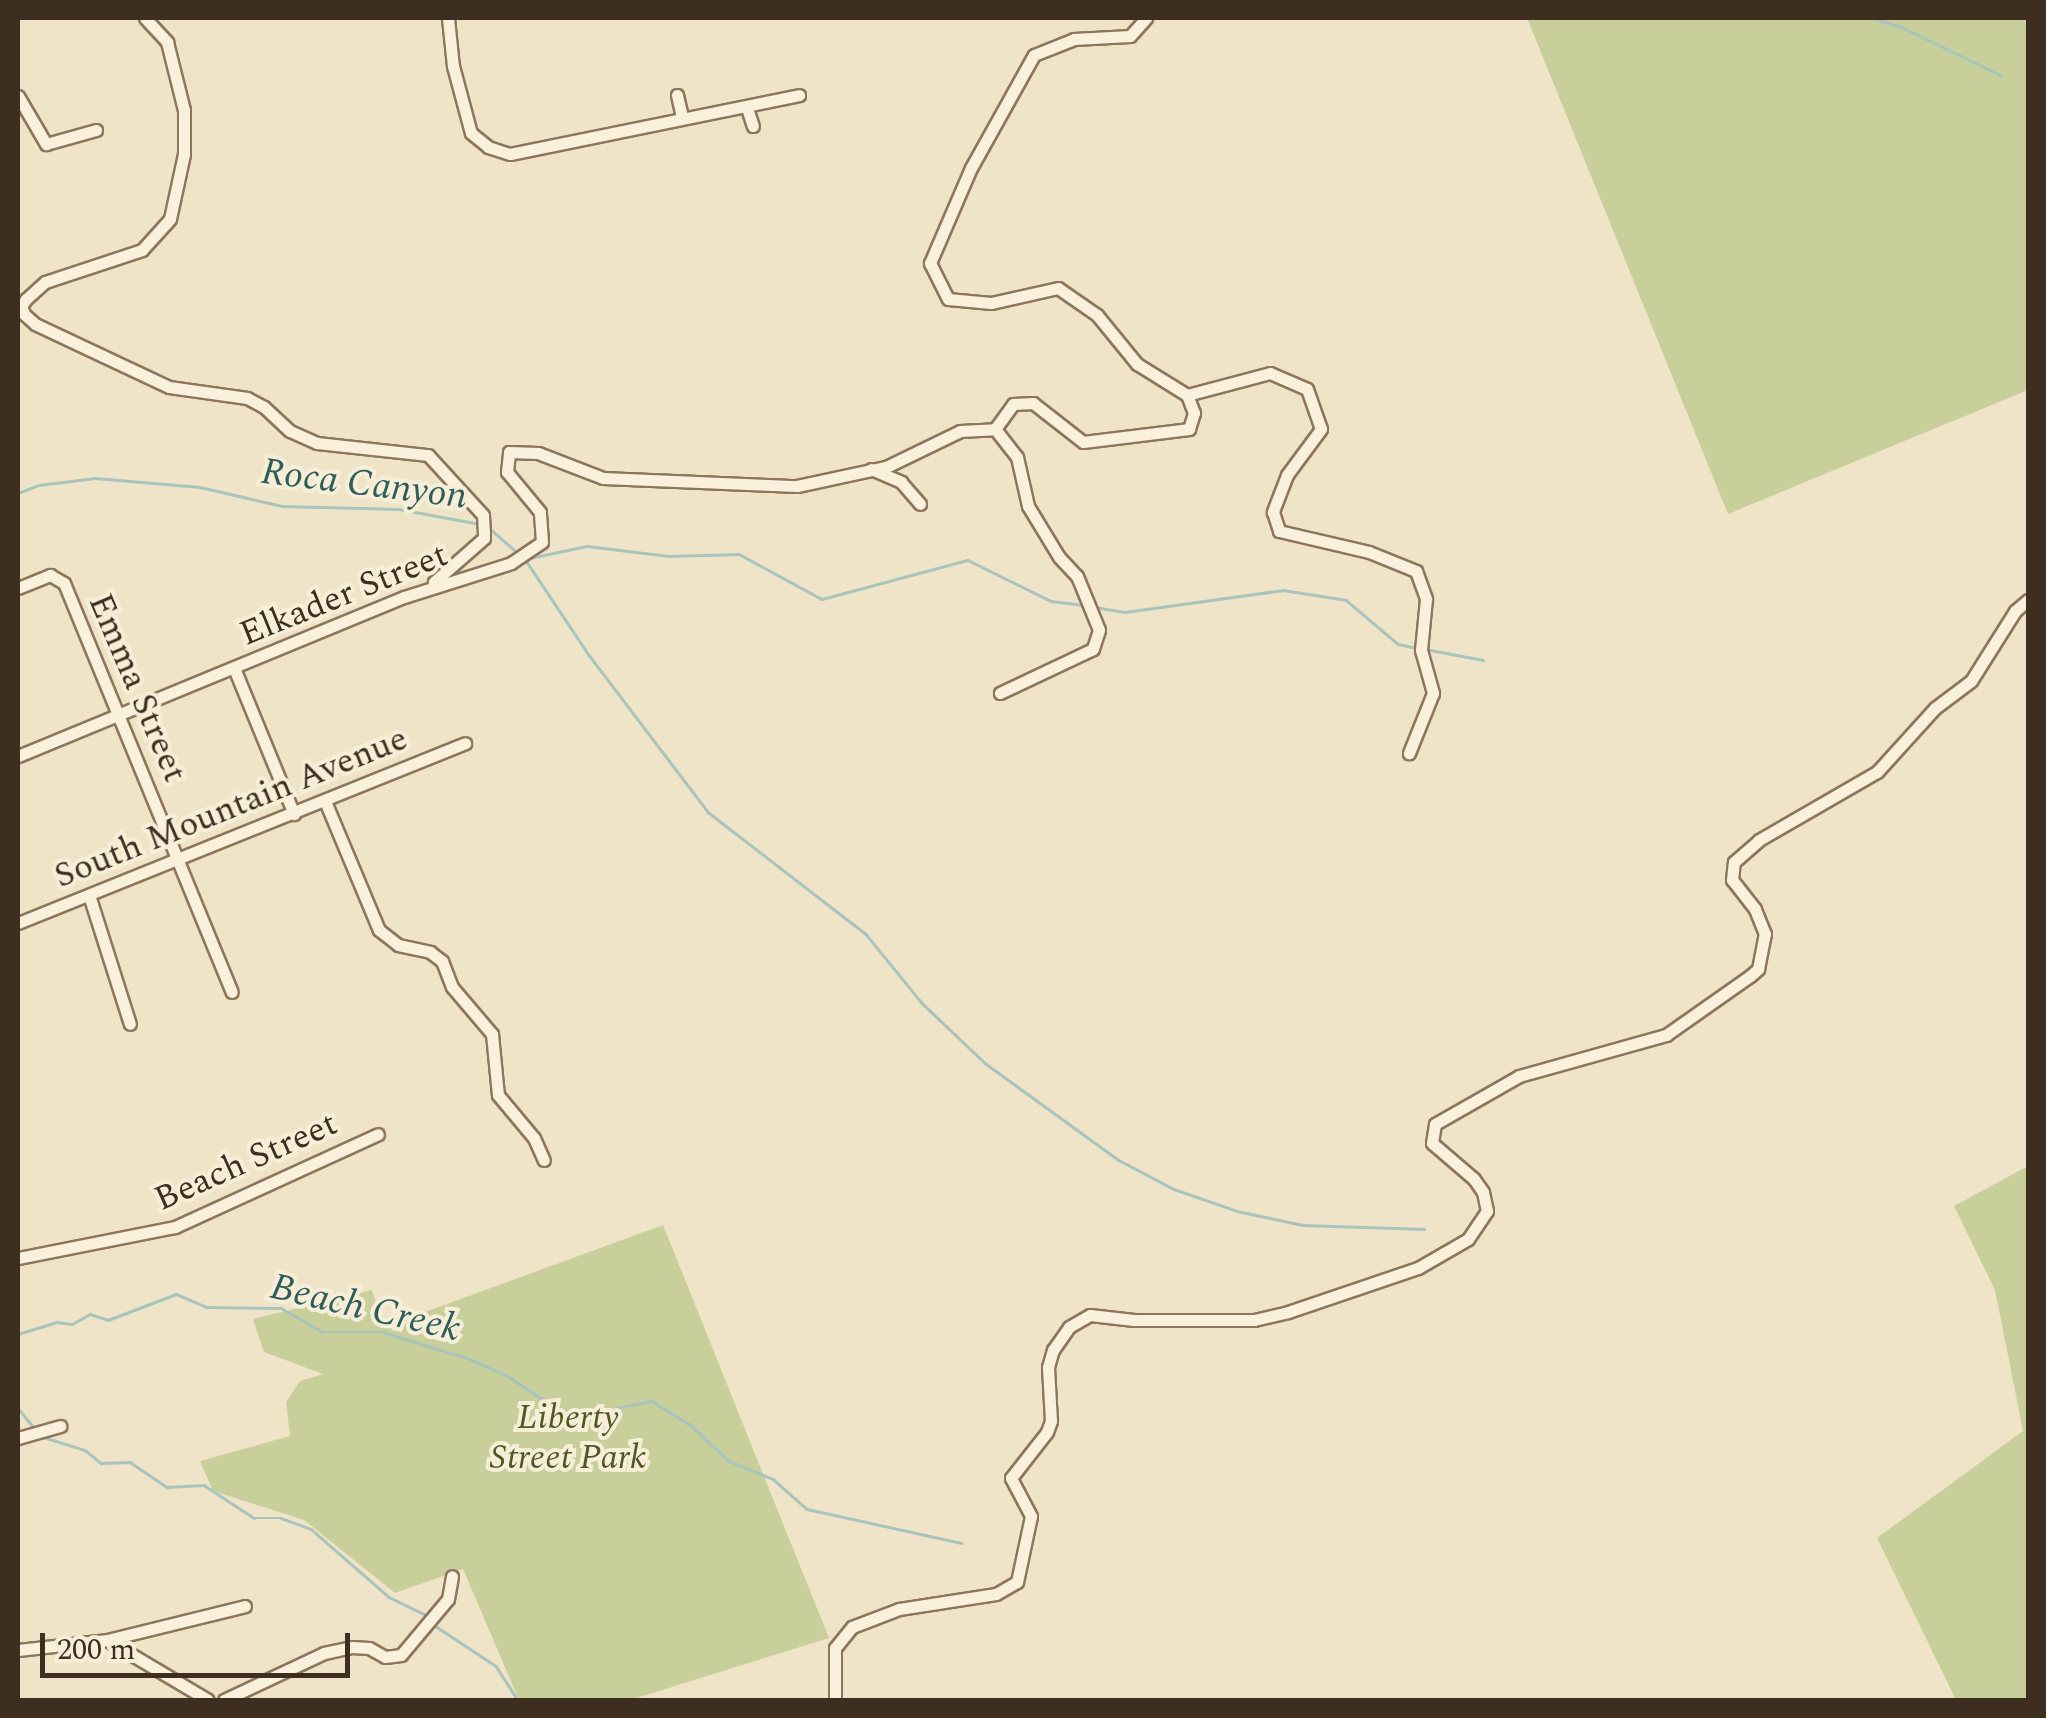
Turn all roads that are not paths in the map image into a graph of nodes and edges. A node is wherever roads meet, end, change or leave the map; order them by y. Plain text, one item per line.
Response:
1 (145, 18) edge
2 (448, 18) edge
3 (1146, 18) edge
4 (677, 95) dead end
5 (18, 96) edge
6 (798, 96) dead end
7 (747, 108) junction
8 (682, 116) junction
9 (753, 126) dead end
10 (96, 130) dead end
11 (19, 307) edge
12 (1187, 395) junction
13 (995, 429) junction
14 (872, 470) junction
15 (920, 504) dead end
16 (18, 588) edge
17 (426, 589) junction
18 (2028, 600) edge
19 (234, 668) junction
20 (1000, 693) dead end
21 (120, 714) junction
22 (465, 744) dead end
23 (1410, 753) dead end
24 (18, 756) edge
25 (326, 801) junction
26 (294, 814) junction
27 (178, 860) junction
28 (89, 894) junction
29 (18, 923) edge
30 (232, 992) dead end
31 (130, 1024) dead end
32 (378, 1134) dead end
33 (544, 1160) dead end
34 (18, 1258) edge
35 (60, 1426) dead end
36 (18, 1438) edge
37 (452, 1576) dead end
38 (246, 1606) dead end
39 (107, 1640) junction
40 (18, 1650) edge
41 (208, 1700) edge
42 (224, 1700) edge
43 (835, 1700) edge

1 - 11 street
2 - 8 street
3 - 12 street
4 - 8 street
5 - 10 street
6 - 7 street
7 - 8 street
7 - 9 street
11 - 17 street
12 - 13 street, Elkader Street
12 - 23 street
13 - 14 street, Elkader Street
13 - 20 street
14 - 15 street
14 - 17 street, Elkader Street
16 - 21 street, Emma Street
17 - 19 street, Elkader Street
18 - 43 street
19 - 21 street, Elkader Street
19 - 26 street
21 - 24 street, Elkader Street
21 - 27 street, Emma Street
22 - 25 street, South Mountain Avenue
25 - 26 street, South Mountain Avenue
25 - 33 street
26 - 27 street, South Mountain Avenue
27 - 28 street, South Mountain Avenue
27 - 30 street, Emma Street
28 - 29 street, South Mountain Avenue
28 - 31 street
32 - 34 street, Beach Street
35 - 36 street
37 - 42 street
38 - 39 street
39 - 40 street
39 - 41 street

